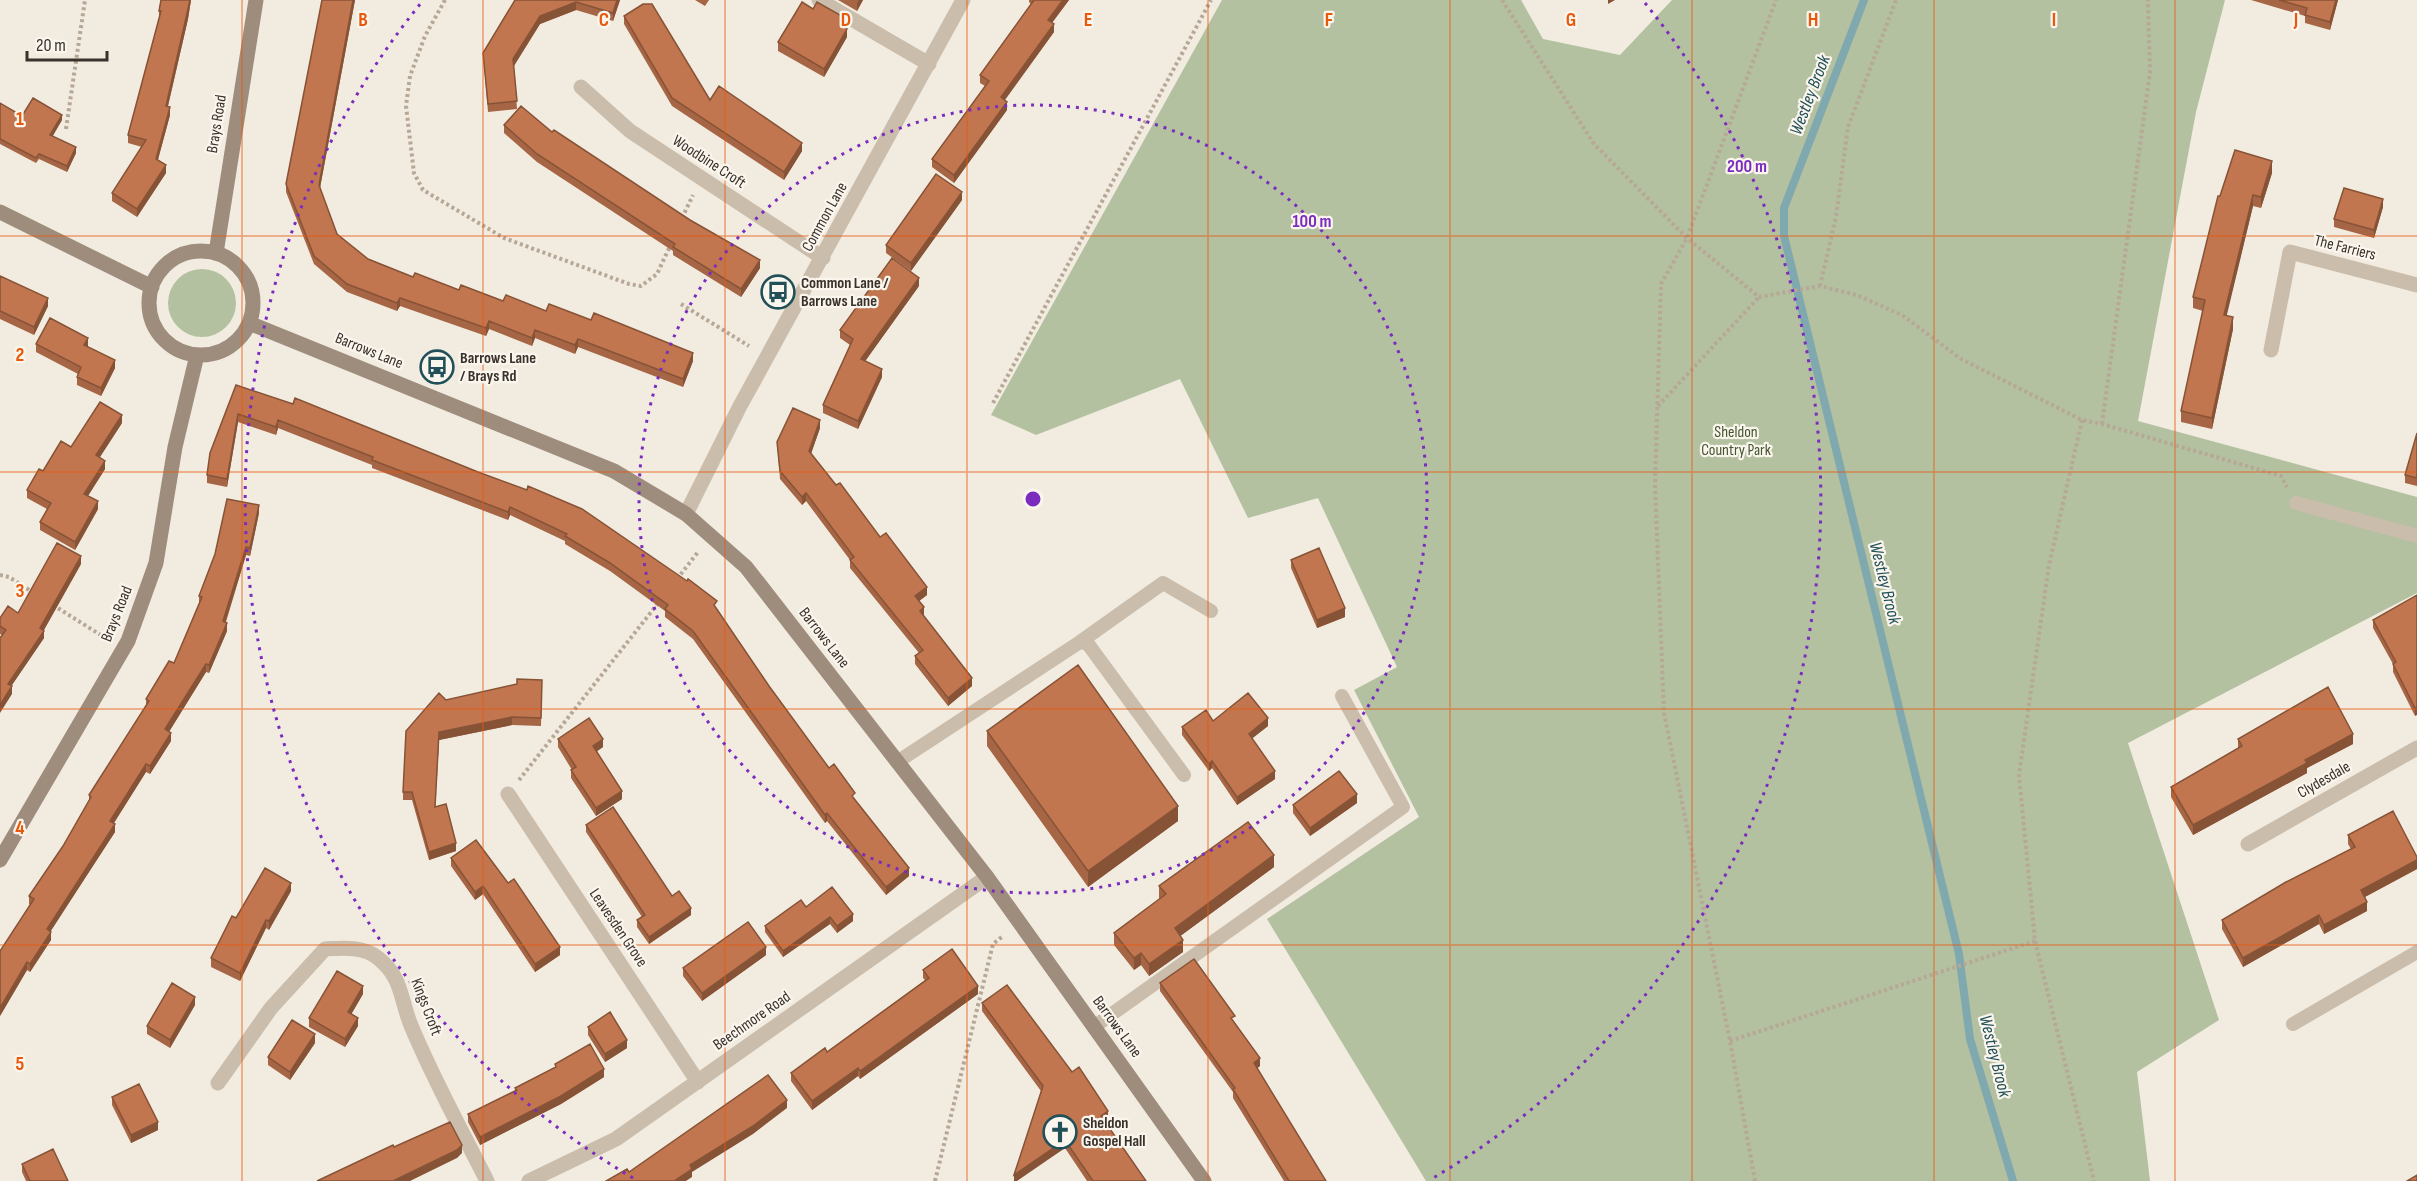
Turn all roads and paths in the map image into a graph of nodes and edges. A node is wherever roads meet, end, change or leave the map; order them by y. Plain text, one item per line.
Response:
1 (85, 0) edge
2 (256, 0) edge
3 (445, 0) edge
4 (819, 0) edge
5 (963, 0) edge
6 (1211, 0) edge
7 (1502, 0) edge
8 (1776, 0) edge
9 (1896, 0) edge
10 (2148, 0) edge
11 (929, 63) junction
12 (580, 87) dead end
13 (66, 129) dead end
14 (700, 177) junction
15 (0, 212) edge
16 (681, 220) edge
17 (1687, 238) junction
18 (672, 242) edge
19 (216, 253) junction
20 (823, 258) junction
21 (2417, 285) edge
22 (1820, 286) junction
23 (152, 287) junction
24 (1759, 297) junction
25 (681, 304) dead end
26 (249, 323) junction
27 (2271, 350) dead end
28 (197, 355) junction
29 (768, 358) junction
30 (993, 403) dead end
31 (1658, 407) junction
32 (2082, 420) junction
33 (2102, 423) junction
34 (2296, 503) joint
35 (686, 514) junction
36 (710, 536) junction
37 (2417, 536) edge
38 (0, 575) edge
39 (674, 582) edge
40 (38, 595) edge
41 (47, 601) edge
42 (660, 601) edge
43 (1211, 611) dead end
44 (1080, 642) junction
45 (123, 649) junction
46 (1342, 696) dead end
47 (2417, 748) edge
48 (897, 762) junction
49 (1184, 775) dead end
50 (508, 794) joint
51 (2248, 844) dead end
52 (0, 860) edge
53 (987, 877) junction
54 (1020, 922) junction
55 (2035, 941) junction
56 (2417, 952) edge
57 (2293, 1024) dead end
58 (1095, 1026) junction
59 (1730, 1041) junction
60 (698, 1082) junction
61 (218, 1083) dead end
62 (487, 1181) edge
63 (529, 1181) edge
64 (935, 1181) edge
65 (1204, 1181) edge
66 (1755, 1181) edge
67 (2094, 1181) edge

1 - 13 path
2 - 19 street, Brays Road
3 - 18 path
4 - 11 street
5 - 11 street, Common Lane
6 - 30 path
7 - 17 path
8 - 17 path
9 - 22 path
10 - 33 path
11 - 20 street, Common Lane
12 - 14 street, Woodbine Croft
14 - 16 path
14 - 20 street, Woodbine Croft
15 - 23 street
17 - 24 path
17 - 31 path
19 - 23 street
19 - 26 street
20 - 29 street, Common Lane
21 - 27 street, The Farriers
22 - 24 path
22 - 32 path
23 - 28 street
24 - 31 path
25 - 29 path
26 - 28 street
26 - 35 street, Barrows Lane
28 - 45 street, Brays Road
29 - 35 street, Common Lane
31 - 59 path
32 - 33 path
32 - 55 path
33 - 34 path
34 - 37 lane
35 - 36 street, Barrows Lane
36 - 39 path
36 - 48 street, Barrows Lane
38 - 40 path
41 - 45 path
42 - 50 path
43 - 44 lane
44 - 48 lane
44 - 49 lane
45 - 52 street, Brays Road
46 - 58 lane
47 - 51 street, Clydesdale
48 - 53 street, Barrows Lane
50 - 60 street, Leavesden Grove
53 - 54 street, Barrows Lane
53 - 60 street, Beechmore Road
54 - 58 street, Barrows Lane
54 - 64 path
55 - 59 path
55 - 67 path
56 - 57 lane
58 - 65 street, Barrows Lane
59 - 66 path
60 - 63 street, Beechmore Road
61 - 62 street, Kings Croft

